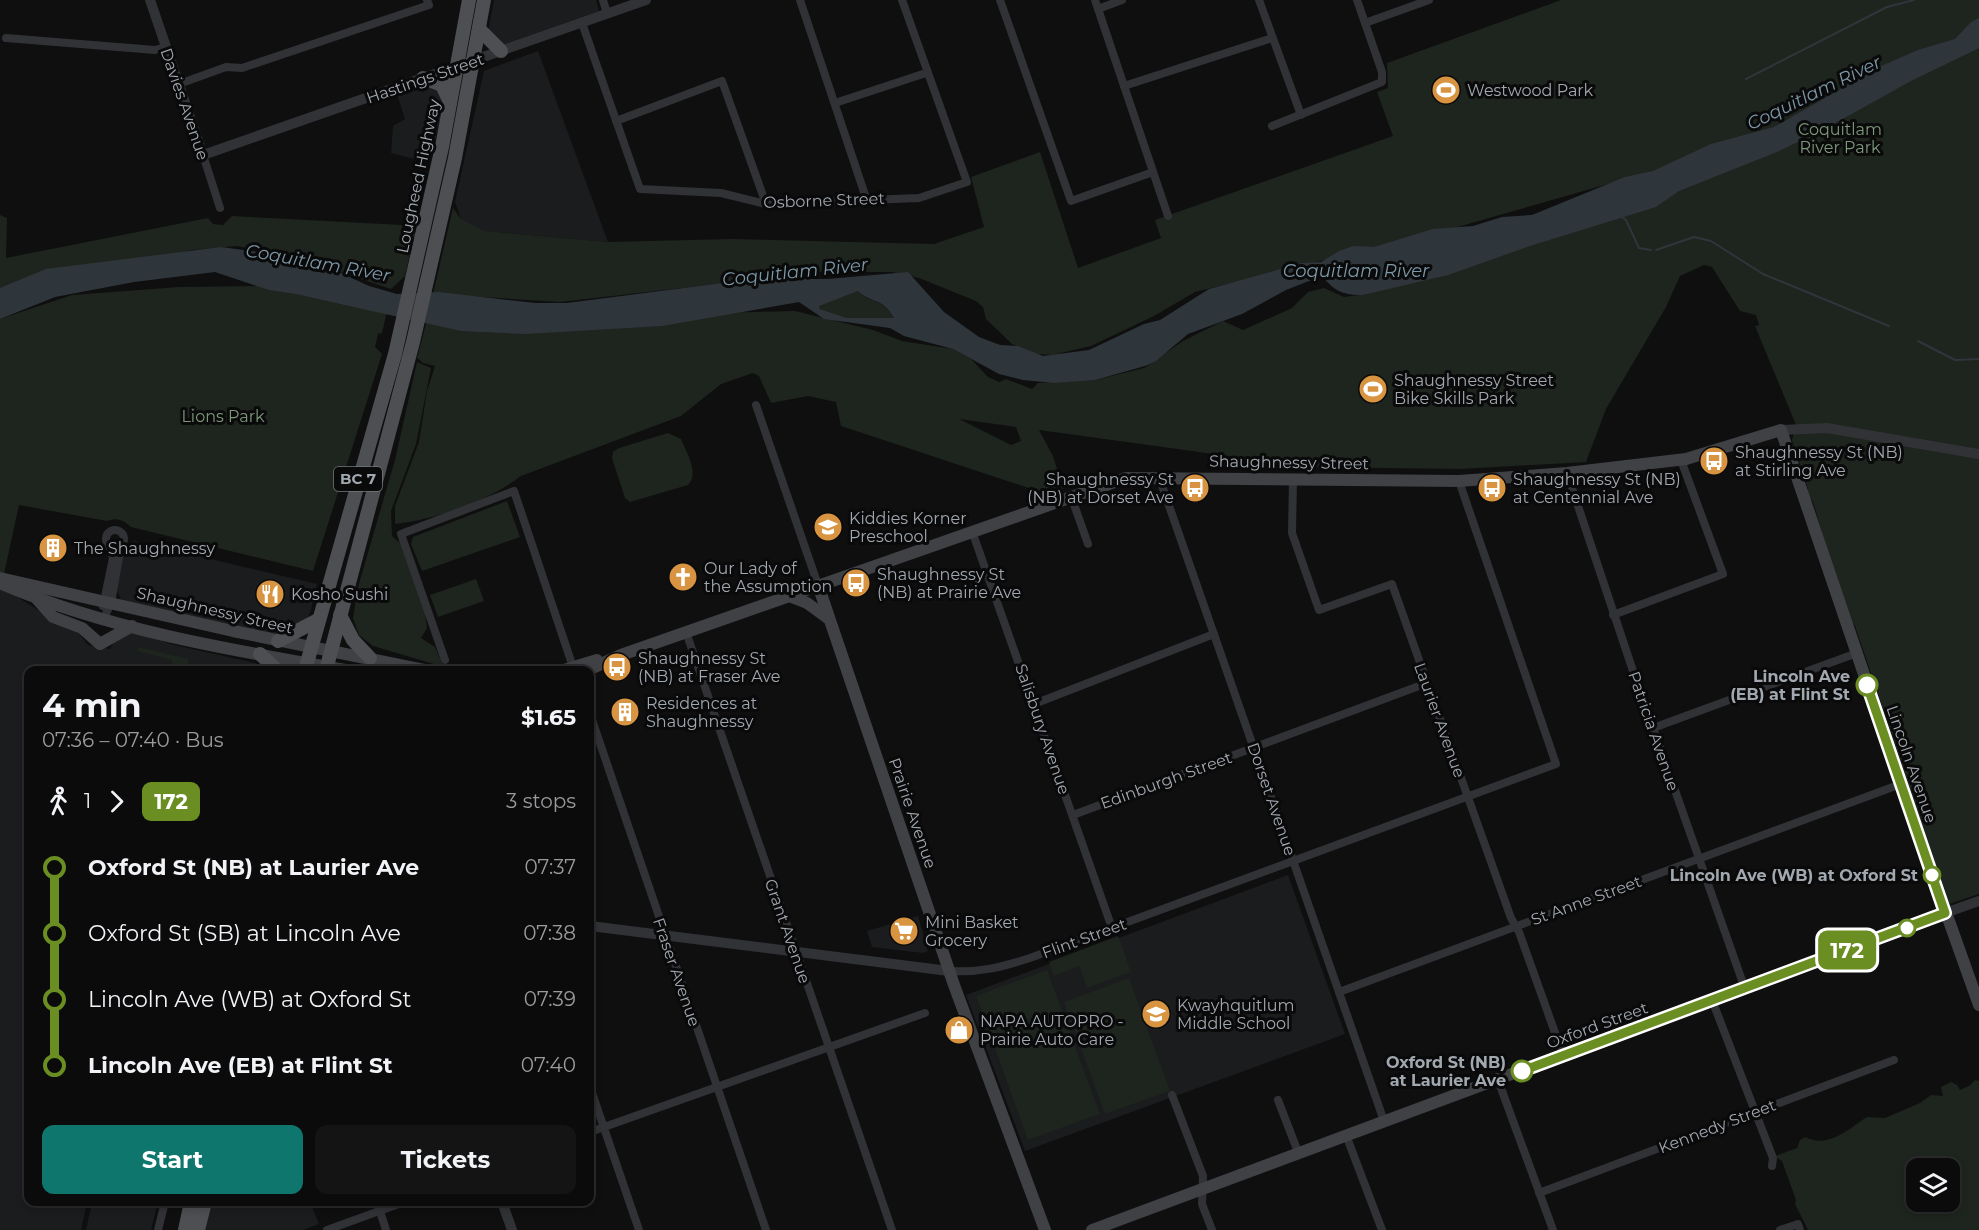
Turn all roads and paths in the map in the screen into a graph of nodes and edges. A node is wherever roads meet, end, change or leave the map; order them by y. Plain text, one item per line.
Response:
1 (150, 0) edge
2 (469, 0) edge
3 (484, 0) edge
4 (603, 0) edge
5 (646, 0) edge
6 (800, 0) edge
7 (902, 0) edge
8 (1000, 0) edge
9 (1122, 0) edge
10 (1259, 0) edge
11 (1357, 0) edge
12 (1429, 0) edge
13 (428, 2) edge
14 (1096, 4) edge
15 (607, 14) junction
16 (582, 22) junction
17 (1365, 23) junction
18 (479, 29) junction
19 (6, 38) dead end
20 (1272, 38) junction
21 (166, 47) junction
22 (501, 51) junction
23 (473, 61) junction
24 (457, 66) junction
25 (926, 73) junction
26 (423, 78) junction
27 (179, 84) junction
28 (1124, 86) junction
29 (835, 103) junction
30 (450, 105) junction
31 (1301, 115) junction
32 (616, 121) junction
33 (1272, 126) dead end
34 (203, 155) junction
35 (1153, 172) junction
36 (866, 198) junction
37 (766, 204) junction
38 (220, 208) dead end
39 (1168, 216) dead end
40 (756, 405) dead end
41 (1781, 430) junction
42 (1979, 454) edge
43 (1681, 460) junction
44 (1567, 473) junction
45 (1159, 477) junction
46 (1293, 479) junction
47 (1460, 481) junction
48 (1071, 496) junction
49 (972, 531) junction
50 (1088, 544) dead end
51 (109, 546) junction
52 (121, 546) junction
53 (0, 578) edge
54 (0, 583) edge
55 (818, 585) junction
56 (789, 596) junction
57 (36, 598) junction
58 (106, 602) junction
59 (340, 615) junction
60 (1613, 615) junction
61 (104, 618) junction
62 (830, 619) junction
63 (318, 620) junction
64 (132, 626) junction
65 (686, 632) junction
66 (1214, 634) junction
67 (278, 641) junction
68 (310, 648) junction
69 (331, 651) junction
70 (1857, 653) junction
71 (260, 654) junction
72 (621, 655) junction
73 (370, 658) junction
74 (445, 660) dead end
75 (273, 666) edge
76 (302, 666) edge
77 (306, 666) edge
78 (327, 666) edge
79 (406, 666) edge
80 (569, 666) edge
81 (584, 666) edge
82 (594, 667) edge
83 (1427, 683) junction
84 (1035, 704) junction
85 (594, 726) edge
86 (1653, 728) junction
87 (1254, 748) junction
88 (1901, 784) junction
89 (1468, 796) junction
90 (1073, 815) junction
91 (1698, 858) junction
92 (1294, 862) junction
93 (1979, 901) edge
94 (1945, 913) junction
95 (1515, 926) junction
96 (594, 927) edge
97 (1112, 928) junction
98 (665, 936) junction
99 (795, 950) junction
100 (949, 971) junction
101 (1745, 989) junction
102 (1339, 992) junction
103 (1712, 1000) junction
104 (1979, 1005) edge
105 (925, 1013) dead end
106 (828, 1047) junction
107 (1563, 1055) junction
108 (1894, 1060) dead end
109 (1498, 1080) junction
110 (716, 1086) junction
111 (1172, 1095) dead end
112 (594, 1098) edge
113 (1278, 1100) dead end
114 (1754, 1111) junction
115 (1384, 1121) junction
116 (604, 1127) junction
117 (594, 1131) edge
118 (1346, 1135) junction
119 (1298, 1152) junction
120 (1772, 1166) dead end
121 (1202, 1189) junction
122 (1539, 1193) junction
123 (164, 1206) edge
124 (190, 1206) edge
125 (204, 1206) edge
126 (378, 1206) edge
127 (503, 1206) edge
128 (1799, 1227) edge
129 (158, 1230) edge
130 (185, 1230) edge
131 (198, 1230) edge
132 (327, 1230) edge
133 (386, 1230) edge
134 (512, 1230) edge
135 (639, 1230) edge
136 (766, 1230) edge
137 (892, 1230) edge
138 (1045, 1230) edge
139 (1092, 1230) edge
140 (1212, 1230) edge
141 (1382, 1230) edge
142 (1553, 1230) edge
143 (1780, 1230) edge

1 - 21 street, Davies Avenue
2 - 24 main road, Lougheed Highway / BC 7
3 - 18 main road, Lougheed Highway / BC 7
4 - 15 street
5 - 15 street, Hastings Street
6 - 29 street
7 - 25 street
8 - 35 street
9 - 14 street
10 - 20 street
11 - 17 street
12 - 17 street
13 - 27 street
14 - 28 street
15 - 16 street, Hastings Street
16 - 22 street, Hastings Street
16 - 32 street, Osborne Street
17 - 31 street
18 - 22 main road
18 - 23 main road, Lougheed Highway / BC 7
19 - 21 street
20 - 28 street
20 - 31 street
21 - 27 street, Davies Avenue
22 - 23 street, Hastings Street
23 - 24 street, Hastings Street
23 - 59 main road, Lougheed Highway / BC 7
24 - 26 street, Hastings Street
24 - 30 main road, Lougheed Highway / BC 7
25 - 29 street
25 - 36 street, Osborne Street
26 - 30 main road
26 - 34 street, Hastings Street
27 - 34 street, Davies Avenue
28 - 35 street
29 - 36 street
30 - 63 main road, Lougheed Highway / BC 7
31 - 33 street
32 - 37 street, Osborne Street
32 - 37 street
34 - 38 street, Davies Avenue
35 - 39 street
36 - 37 street, Osborne Street
40 - 55 street, Prairie Avenue
41 - 42 street, Shaughnessy Street
41 - 43 main road, Shaughnessy Street
41 - 70 main road, Lincoln Avenue
43 - 44 main road, Shaughnessy Street
43 - 60 street
44 - 47 main road, Shaughnessy Street
44 - 60 street, Patricia Avenue
45 - 46 main road, Shaughnessy Street
45 - 48 main road, Shaughnessy Street
45 - 66 street, Dorset Avenue
46 - 47 main road, Shaughnessy Street
46 - 83 street, Laurier Avenue
47 - 89 street, Flint Street
48 - 49 main road, Shaughnessy Street
48 - 50 street
49 - 55 main road, Shaughnessy Street
49 - 84 street, Salisbury Avenue
51 - 52 street
51 - 52 street
51 - 58 street
52 - 58 street
53 - 58 main road, Shaughnessy Street
54 - 57 main road, Shaughnessy Street
55 - 56 main road, Shaughnessy Street
55 - 62 main road, Prairie Avenue
56 - 62 main road
56 - 65 main road, Shaughnessy Street
57 - 61 main road, Shaughnessy Street
57 - 64 main road
58 - 61 street
58 - 67 main road, Shaughnessy Street
59 - 69 main road, Lougheed Highway / BC 7
59 - 73 main road
60 - 86 street, Patricia Avenue
61 - 64 main road, Shaughnessy Street
62 - 100 main road, Prairie Avenue
63 - 67 main road
63 - 68 main road, Lougheed Highway / BC 7
64 - 71 main road, Shaughnessy Street
65 - 72 main road, Shaughnessy Street
65 - 99 street, Grant Avenue
66 - 84 street
66 - 87 street, Dorset Avenue
67 - 68 main road, Shaughnessy Street
68 - 69 main road, Shaughnessy Street
68 - 77 main road, Lougheed Highway / BC 7
69 - 73 main road, Shaughnessy Street
69 - 78 main road, Lougheed Highway / BC 7
70 - 86 street
70 - 88 main road, Lincoln Avenue
71 - 75 main road
71 - 76 main road, Shaughnessy Street
72 - 81 main road, Shaughnessy Street
72 - 82 main road, Shaughnessy Street
73 - 79 main road, Shaughnessy Street
74 - 80 street
83 - 87 street, Edinburgh Street
83 - 89 street, Laurier Avenue
84 - 90 street, Salisbury Avenue
85 - 98 street, Fraser Avenue
86 - 91 street, Patricia Avenue
87 - 90 street, Edinburgh Street
87 - 92 street, Dorset Avenue
88 - 91 street, St Anne Street
88 - 94 main road, Lincoln Avenue
89 - 92 street, Flint Street
89 - 95 street, Laurier Avenue
90 - 97 street, Salisbury Avenue
91 - 95 street, St Anne Street
91 - 101 street, Patricia Avenue
92 - 97 street, Flint Street
92 - 102 street, Dorset Avenue
93 - 94 street, Oxford Street
94 - 101 main road, Oxford Street
94 - 104 main road, Lincoln Avenue
95 - 102 street, St Anne Street
95 - 107 street, Laurier Avenue
96 - 98 street, Flint Street
97 - 100 street, Flint Street
98 - 99 street, Flint Street
98 - 110 street, Fraser Avenue
99 - 100 street, Flint Street
99 - 106 street, Grant Avenue
100 - 138 main road, Prairie Avenue
101 - 103 main road, Oxford Street
102 - 115 street, Dorset Avenue
103 - 107 main road, Oxford Street
103 - 114 street
105 - 106 street
106 - 110 street
106 - 137 street, Grant Avenue
107 - 109 main road, Oxford Street
108 - 114 street, Kennedy Street
109 - 115 main road, Oxford Street
109 - 122 street
110 - 116 street
110 - 136 street, Fraser Avenue
111 - 121 street
112 - 116 street
113 - 119 street
114 - 120 street
114 - 122 street, Kennedy Street
115 - 118 main road, Oxford Street
116 - 117 street
116 - 135 street
118 - 119 main road, Oxford Street
118 - 141 street
119 - 121 main road, Oxford Street
121 - 139 main road, Oxford Street
121 - 140 street
122 - 142 street
123 - 129 street
124 - 130 main road
125 - 131 main road
126 - 132 street
126 - 133 street
127 - 134 street
128 - 143 street

